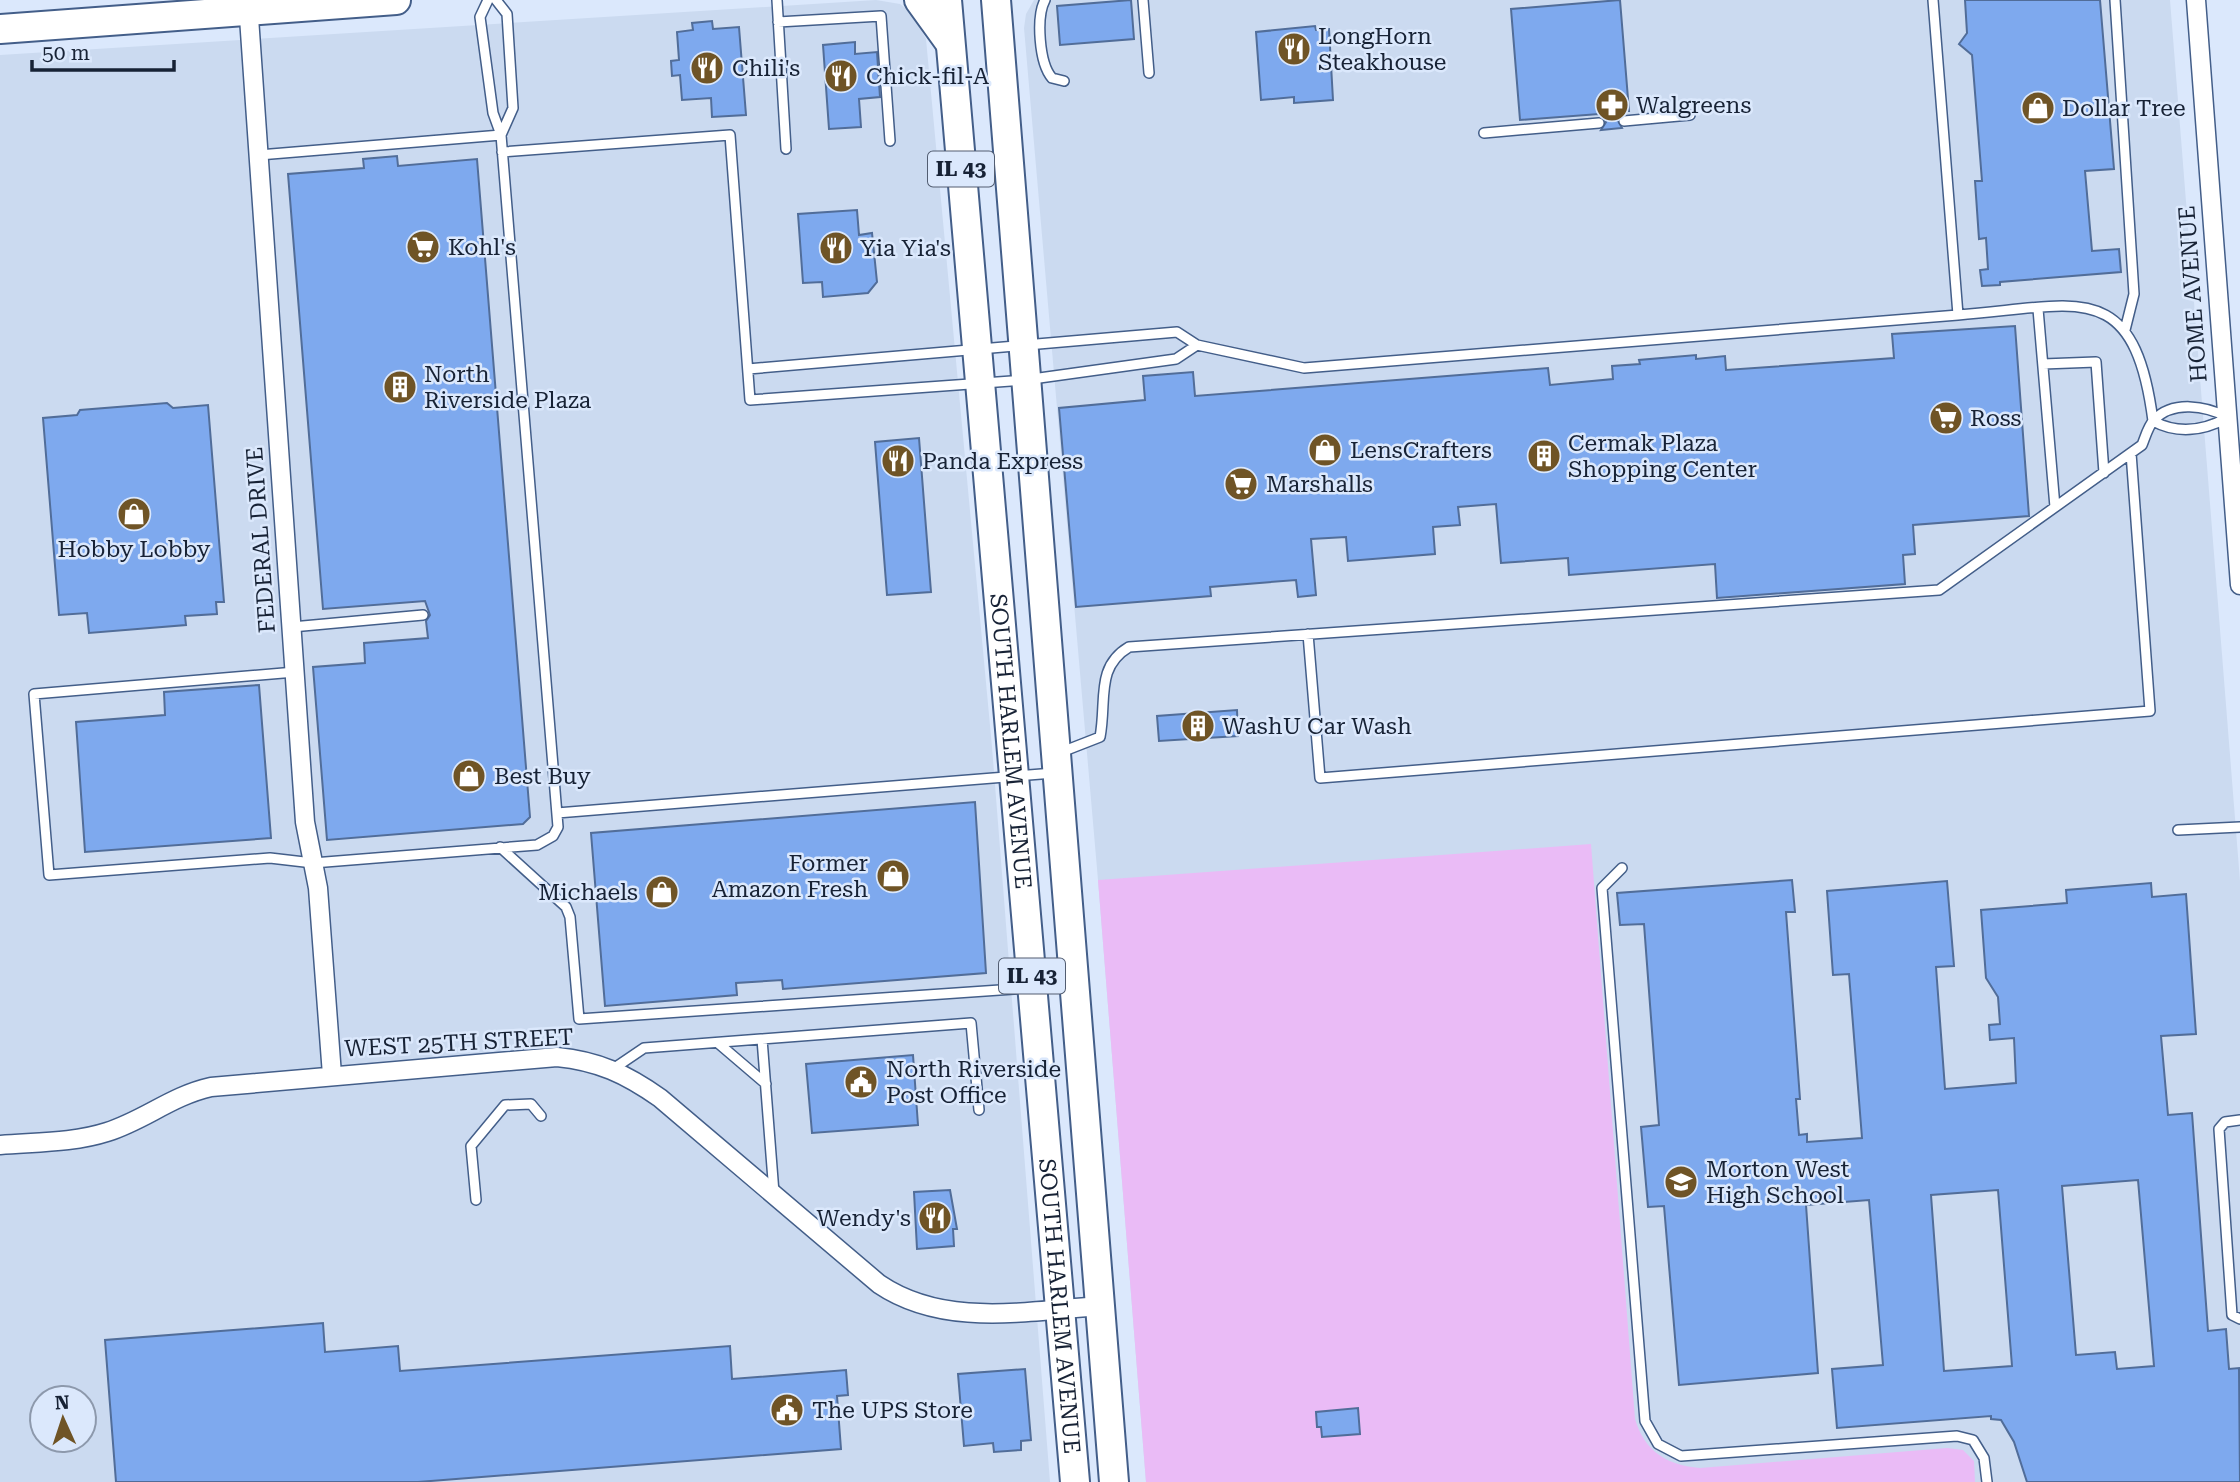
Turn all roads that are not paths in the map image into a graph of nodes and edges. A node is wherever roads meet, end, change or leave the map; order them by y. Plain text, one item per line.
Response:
1 (396, 0) edge
2 (488, 0) edge
3 (496, 0) edge
4 (777, 0) edge
5 (919, 0) edge
6 (947, 0) edge
7 (996, 0) edge
8 (1019, 0) edge
9 (1045, 0) edge
10 (1143, 0) edge
11 (1933, 0) edge
12 (2115, 0) edge
13 (2196, 0) edge
14 (248, 6) edge
15 (778, 22) junction
16 (0, 29) edge
17 (951, 44) junction
18 (1001, 56) junction
19 (1149, 73) dead end
20 (1064, 81) dead end
21 (1690, 115) dead end
22 (1624, 121) dead end
23 (1599, 123) dead end
24 (1484, 133) dead end
25 (501, 135) junction
26 (890, 141) dead end
27 (786, 149) dead end
28 (502, 152) junction
29 (259, 155) junction
30 (2038, 309) junction
31 (1958, 315) junction
32 (2124, 330) junction
33 (1198, 345) junction
34 (1022, 348) junction
35 (977, 352) junction
36 (2043, 364) junction
37 (748, 369) junction
38 (1025, 380) junction
39 (979, 383) junction
40 (2234, 417) edge
41 (2153, 421) junction
42 (2131, 453) junction
43 (2104, 473) junction
44 (2055, 507) junction
45 (2240, 585) edge
46 (423, 615) dead end
47 (292, 626) junction
48 (1308, 634) junction
49 (295, 672) junction
50 (1057, 763) junction
51 (1014, 776) junction
52 (557, 813) junction
53 (2240, 827) edge
54 (2178, 830) dead end
55 (500, 848) junction
56 (313, 863) junction
57 (1622, 868) dead end
58 (1032, 987) junction
59 (762, 1040) junction
60 (718, 1043) junction
61 (613, 1069) junction
62 (331, 1074) junction
63 (766, 1084) junction
64 (979, 1110) dead end
65 (541, 1116) dead end
66 (2240, 1121) edge
67 (0, 1145) edge
68 (774, 1195) junction
69 (476, 1200) dead end
70 (1100, 1306) junction
71 (1059, 1309) junction
72 (2240, 1320) edge
73 (1074, 1482) edge
74 (1114, 1482) edge
75 (1987, 1482) edge

1 - 14 main road
2 - 25 lane
3 - 25 lane
4 - 15 lane
5 - 17 main road
6 - 17 main road, SOUTH HARLEM AVENUE / IL 43
7 - 18 main road, SOUTH HARLEM AVENUE / IL 43
8 - 18 main road
9 - 20 lane
10 - 19 lane
11 - 31 lane
12 - 32 lane
13 - 40 street, HOME AVENUE
14 - 16 main road
14 - 29 street, FEDERAL DRIVE
15 - 26 lane
15 - 27 lane
17 - 35 main road, SOUTH HARLEM AVENUE / IL 43
18 - 34 main road, SOUTH HARLEM AVENUE / IL 43
21 - 22 lane
23 - 24 lane
25 - 28 lane
25 - 29 lane
28 - 37 lane
28 - 52 lane
29 - 47 street, FEDERAL DRIVE
30 - 31 lane
30 - 32 lane
30 - 36 lane
31 - 33 lane
32 - 41 lane
33 - 34 lane
33 - 38 lane
34 - 35 lane
34 - 38 main road, SOUTH HARLEM AVENUE / IL 43
35 - 37 lane
35 - 39 main road, SOUTH HARLEM AVENUE / IL 43
36 - 43 lane
36 - 44 lane
37 - 39 lane
38 - 39 lane
38 - 50 main road, SOUTH HARLEM AVENUE / IL 43
39 - 51 main road, SOUTH HARLEM AVENUE / IL 43
40 - 41 lane
40 - 41 lane
40 - 45 street, HOME AVENUE
41 - 42 lane
42 - 43 lane
42 - 48 lane
43 - 44 lane
44 - 48 lane
46 - 47 lane
47 - 49 street, FEDERAL DRIVE
48 - 50 lane
49 - 56 street, FEDERAL DRIVE
49 - 56 lane
50 - 51 lane
50 - 70 main road, SOUTH HARLEM AVENUE / IL 43
51 - 52 lane
51 - 58 main road, SOUTH HARLEM AVENUE / IL 43
52 - 55 lane
53 - 54 lane
55 - 56 lane
55 - 58 lane
56 - 62 street, FEDERAL DRIVE
57 - 75 lane
58 - 71 main road, SOUTH HARLEM AVENUE / IL 43
59 - 60 lane
59 - 63 lane
59 - 64 lane
60 - 61 lane
60 - 63 lane
61 - 62 street, WEST 25TH STREET
61 - 68 street, WEST 25TH STREET
62 - 67 street, WEST 25TH STREET
63 - 68 lane
65 - 69 lane
66 - 72 lane
68 - 71 street, WEST 25TH STREET
70 - 71 street, WEST 25TH STREET
70 - 74 main road, SOUTH HARLEM AVENUE / IL 43
71 - 73 main road, SOUTH HARLEM AVENUE / IL 43

